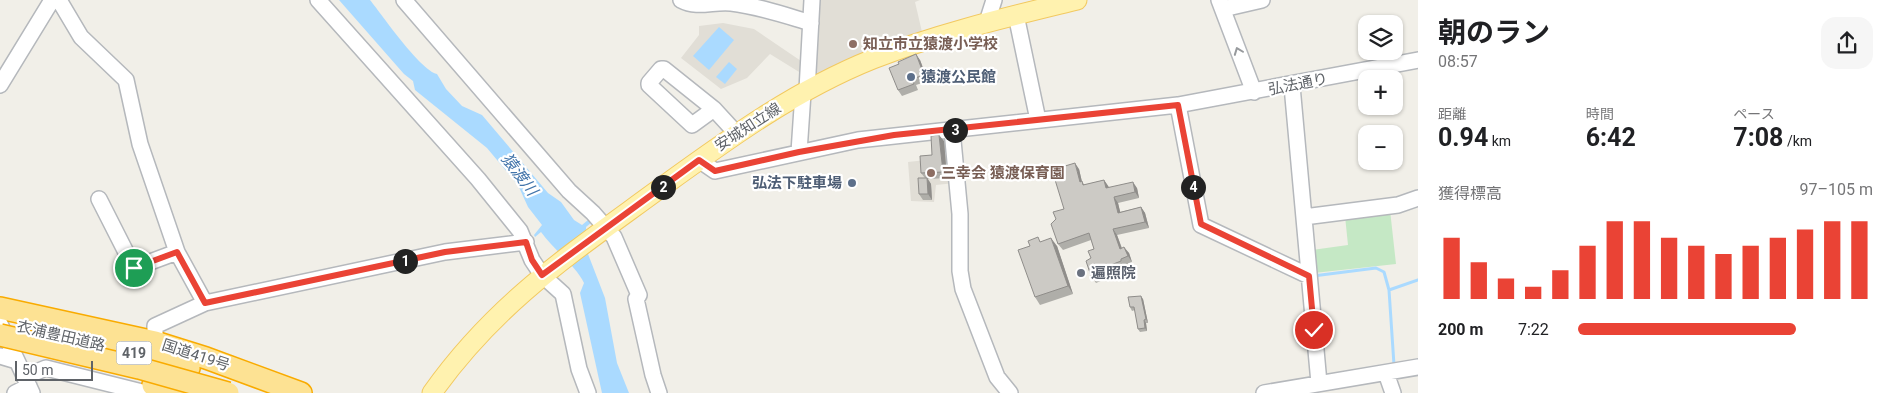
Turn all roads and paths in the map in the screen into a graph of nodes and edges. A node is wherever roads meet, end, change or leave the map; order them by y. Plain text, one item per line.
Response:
1 (52, 0) edge
2 (59, 0) edge
3 (318, 0) edge
4 (404, 0) edge
5 (681, 0) edge
6 (812, 0) edge
7 (994, 0) edge
8 (1077, 0) edge
9 (1262, 0) edge
10 (1221, 5) edge
11 (1016, 15) junction
12 (987, 22) junction
13 (811, 23) junction
14 (1418, 60) edge
15 (0, 85) edge
16 (1292, 86) junction
17 (805, 91) junction
18 (1254, 92) junction
19 (1178, 105) junction
20 (714, 109) dead end
21 (1038, 120) junction
22 (952, 130) junction
23 (736, 133) junction
24 (799, 152) junction
25 (699, 160) junction
26 (1418, 198) edge
27 (99, 199) dead end
28 (1304, 217) junction
29 (602, 231) junction
30 (526, 242) junction
31 (177, 252) junction
32 (544, 273) junction
33 (1309, 276) junction
34 (205, 303) junction
35 (0, 308) edge
36 (0, 323) edge
37 (0, 334) edge
38 (155, 342) junction
39 (0, 346) edge
40 (0, 356) edge
41 (17, 361) junction
42 (1418, 367) edge
43 (1386, 373) junction
44 (1319, 383) junction
45 (25, 387) edge
46 (149, 389) edge
47 (183, 393) edge
48 (228, 393) edge
49 (266, 393) edge
50 (300, 393) edge
51 (432, 393) edge
52 (588, 393) edge
53 (660, 393) edge
54 (1010, 393) edge
55 (1264, 393) edge
56 (1393, 393) edge

1 - 15 street
2 - 31 street
3 - 30 street
4 - 29 street
5 - 13 street
6 - 13 street
7 - 12 street
8 - 11 main road, 安城知立線
9 - 10 street
18 -> 10 street
11 - 12 main road, 安城知立線
11 - 21 street
12 - 17 main road, 安城知立線
13 - 17 street
14 - 16 street, 弘法通り
16 - 18 street, 弘法通り
16 - 28 street
17 - 23 main road, 安城知立線
17 - 24 street
18 - 19 street, 弘法通り
19 - 21 street, 弘法通り
19 - 33 street
20 - 23 street
21 - 22 street
22 - 24 street
22 - 54 street
23 - 25 main road, 安城知立線
24 - 25 street
25 - 29 main road, 安城知立線
26 - 28 street
27 - 31 street
28 - 33 street
29 - 32 main road, 安城知立線
29 - 53 street
30 - 32 street
30 - 34 street
31 - 34 street
32 - 51 main road, 安城知立線
32 - 52 street
33 - 44 street
34 - 38 street
35 - 38 highway, 国道419号 / 419
36 - 41 street
36 - 49 highway, 衣浦豊田道路 / 419
37 - 48 highway, 衣浦豊田道路 / 419, bridge
38 - 50 highway, 国道419号 / 419
39 - 46 highway, 419
40 - 41 street
41 - 45 street
42 - 43 street
43 - 44 street
43 - 56 street
44 - 55 street
45 - 46 street
46 - 47 highway, 419

